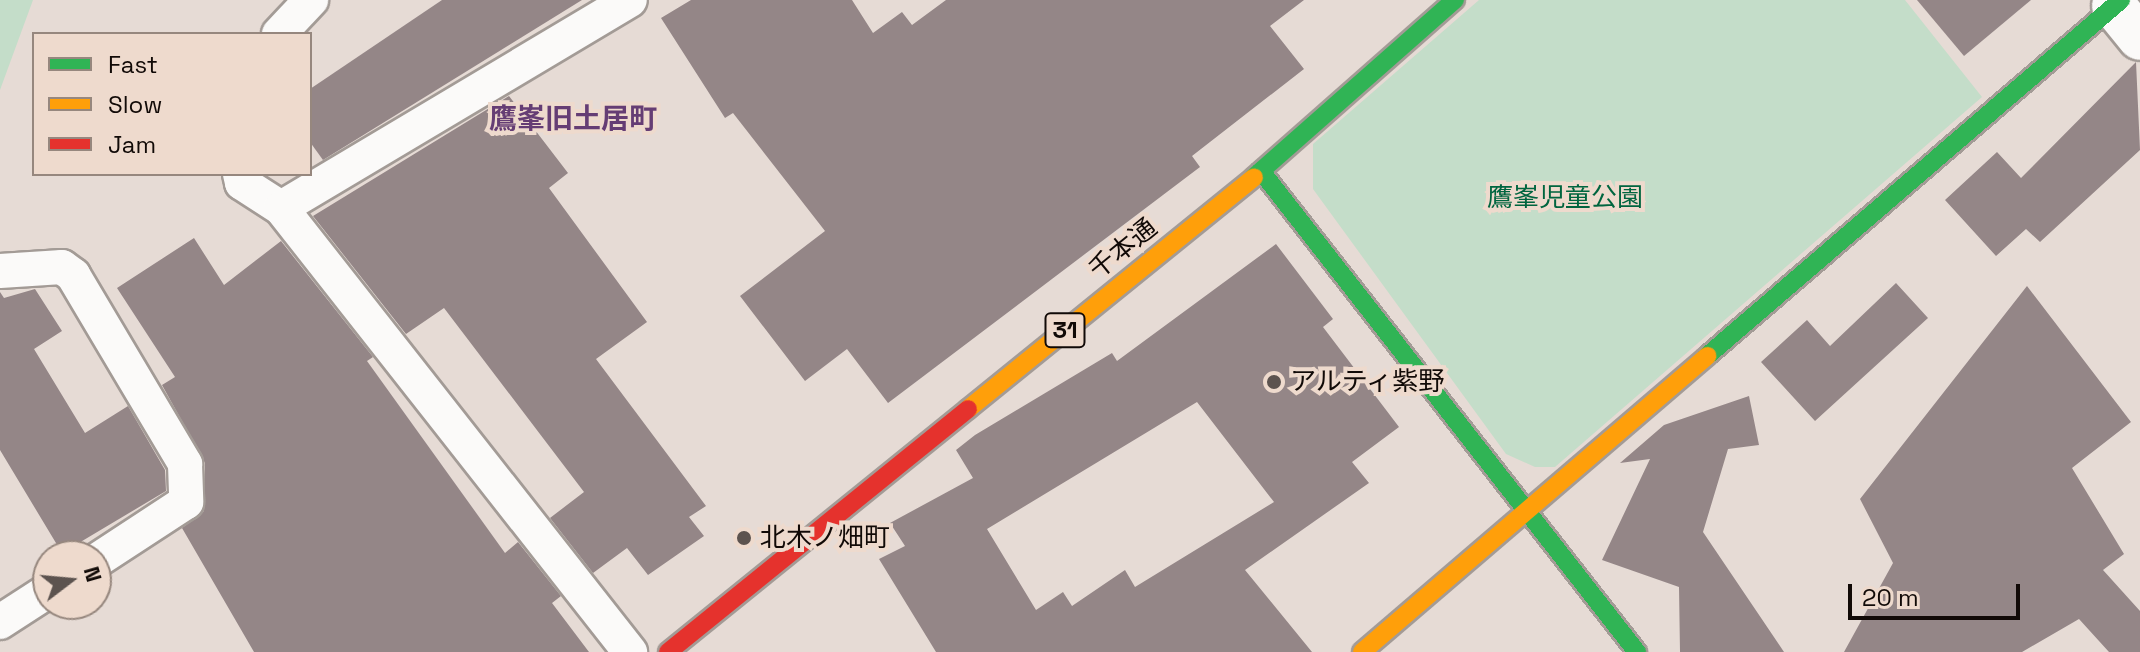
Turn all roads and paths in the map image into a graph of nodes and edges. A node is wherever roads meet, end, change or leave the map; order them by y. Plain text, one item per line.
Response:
1 (311, 0) edge
2 (630, 0) edge
3 (1455, 0) edge
4 (2125, 15) edge
5 (281, 32) edge
6 (1261, 171) junction
7 (240, 176) edge
8 (281, 208) junction
9 (0, 271) edge
10 (1527, 511) junction
11 (112, 551) edge
12 (32, 601) edge
13 (0, 622) edge
14 (630, 652) edge
15 (668, 652) edge
16 (1362, 652) edge
17 (1637, 652) edge

1 - 5 lane
2 - 8 lane
3 - 6 street, 千本通 / 31
4 - 10 street
6 - 10 street
6 - 15 street, 千本通 / 31
7 - 8 lane
8 - 14 lane
9 - 11 lane
10 - 16 street
10 - 17 street
12 - 13 lane

